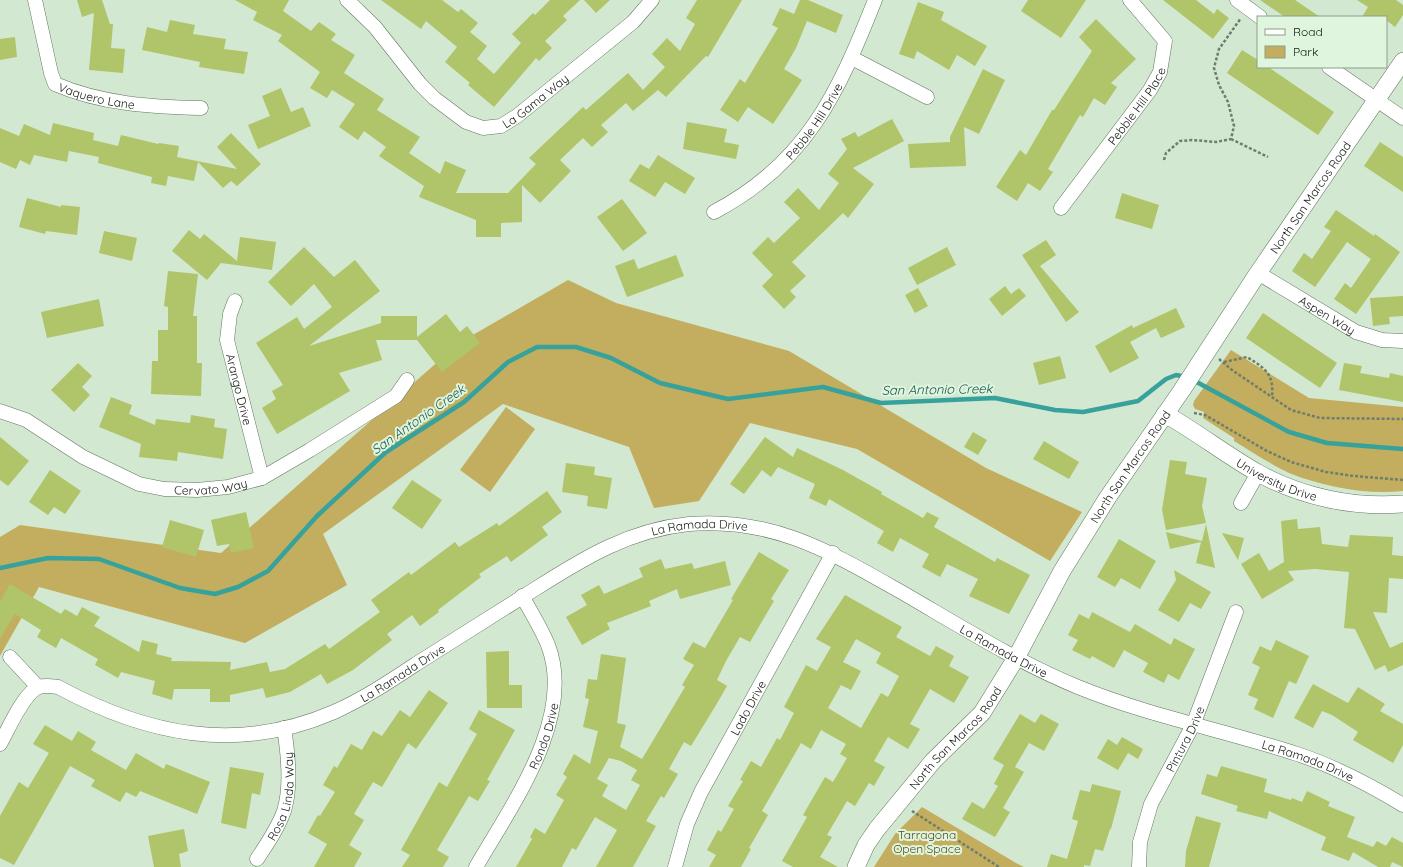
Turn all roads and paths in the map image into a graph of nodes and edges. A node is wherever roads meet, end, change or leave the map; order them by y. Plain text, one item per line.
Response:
1 (35, 0) edge
2 (347, 0) edge
3 (652, 0) edge
4 (876, 0) edge
5 (1130, 0) edge
6 (1237, 0) edge
7 (1248, 8) junction
8 (1259, 16) edge
9 (852, 58) junction
10 (1403, 61) edge
11 (1329, 68) edge
12 (927, 97) dead end
13 (1376, 101) junction
14 (201, 108) dead end
15 (1403, 118) edge
16 (1231, 139) junction
17 (1268, 157) dead end
18 (1164, 160) dead end
19 (1061, 208) dead end
20 (714, 212) dead end
21 (1258, 273) junction
22 (235, 301) dead end
23 (1403, 341) edge
24 (1204, 356) junction
25 (1224, 362) junction
26 (407, 380) dead end
27 (1272, 397) junction
28 (0, 411) edge
29 (1190, 412) dead end
30 (1165, 414) junction
31 (1403, 420) edge
32 (1258, 473) junction
33 (262, 478) junction
34 (1403, 480) edge
35 (1241, 503) dead end
36 (1403, 504) edge
37 (833, 553) junction
38 (522, 596) junction
39 (1236, 612) dead end
40 (10, 658) dead end
41 (1016, 658) junction
42 (38, 687) junction
43 (1194, 725) junction
44 (284, 728) junction
45 (0, 744) edge
46 (899, 803) junction
47 (1403, 805) edge
48 (257, 859) dead end
49 (476, 867) edge
50 (674, 867) edge
51 (856, 867) edge
52 (999, 867) edge
53 (1138, 867) edge

1 - 14 street, Vaquero Lane
2 - 3 street, La Gama Way
4 - 9 street, Pebble Hill Drive
5 - 19 street, Pebble Hill Place
6 - 7 street
7 - 8 street
7 - 16 path
9 - 12 street
9 - 20 street, Pebble Hill Drive
10 - 13 street, North San Marcos Road
11 - 13 street
13 - 15 street
13 - 21 street, North San Marcos Road
16 - 17 path
16 - 18 path
21 - 23 street, Aspen Way
21 - 24 street, North San Marcos Road
22 - 33 street, Arango Drive
24 - 25 path
24 - 30 street, North San Marcos Road
25 - 27 path
25 - 27 path
26 - 33 street, Cervato Way
27 - 31 path
28 - 33 street, Cervato Way
29 - 34 path
30 - 32 street, University Drive
30 - 41 street, North San Marcos Road
32 - 35 street
32 - 36 street, University Drive
37 - 38 street, La Ramada Drive
37 - 41 street, La Ramada Drive
37 - 50 street, Lado Drive
38 - 44 street, La Ramada Drive
38 - 49 street, Ronda Drive
39 - 43 street, Pintura Drive
40 - 42 street
41 - 43 street, La Ramada Drive
41 - 46 street, North San Marcos Road
42 - 44 street, La Ramada Drive
42 - 45 street
43 - 47 street, La Ramada Drive
43 - 53 street, Pintura Drive
44 - 48 street, Rosa Linda Way
46 - 51 street, North San Marcos Road
46 - 52 path

